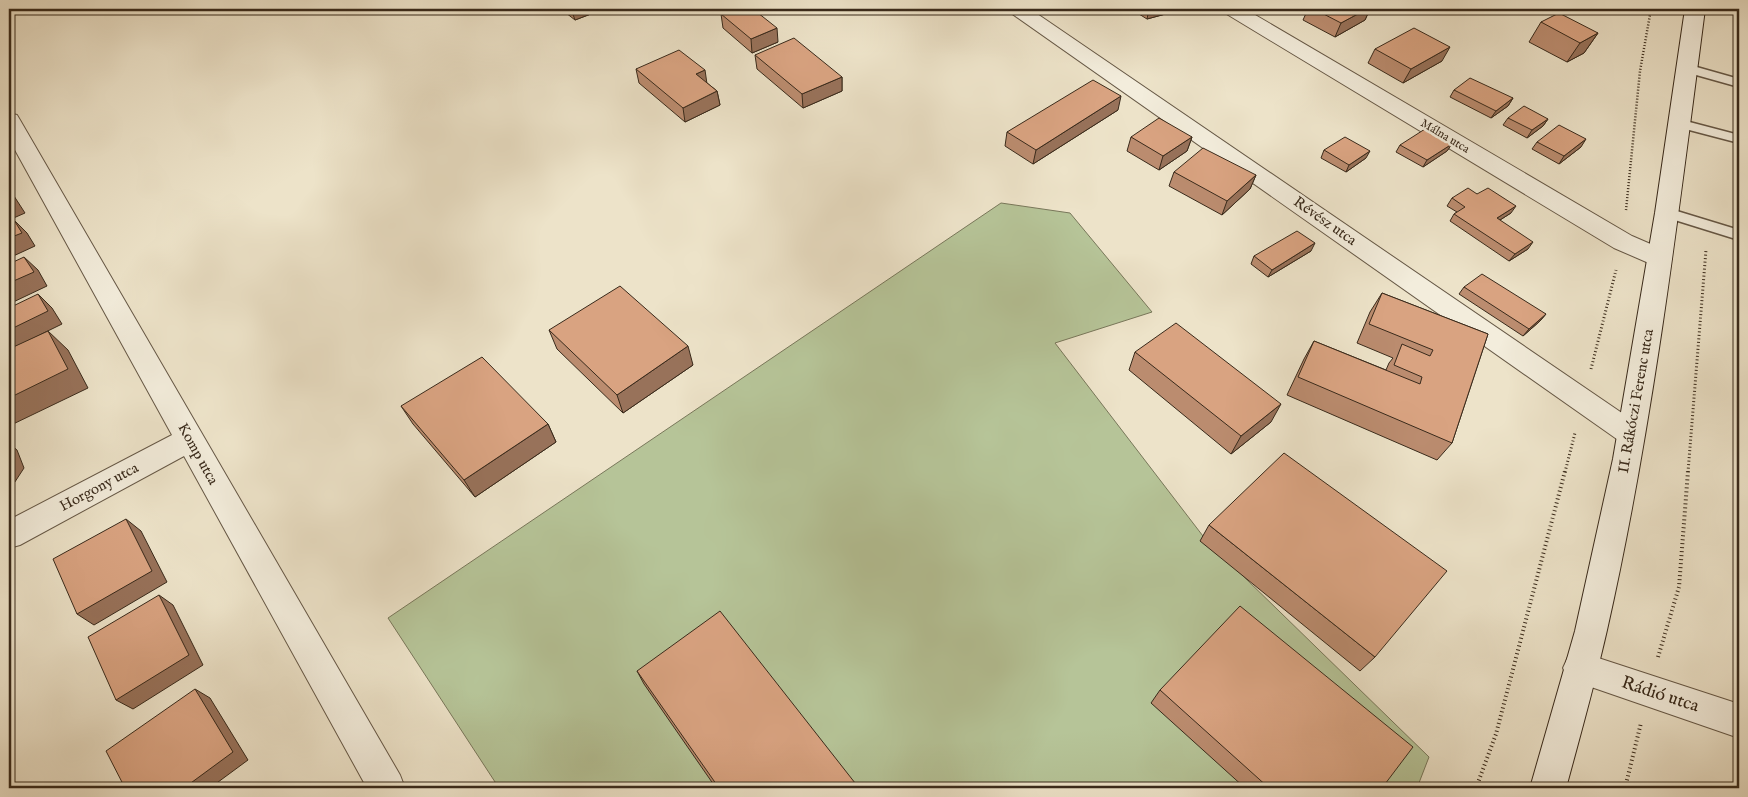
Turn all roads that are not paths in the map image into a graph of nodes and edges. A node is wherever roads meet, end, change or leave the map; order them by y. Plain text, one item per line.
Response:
1 (1018, 9) edge
2 (1232, 9) edge
3 (1695, 9) edge
4 (1686, 68) junction
5 (1739, 82) edge
6 (9, 120) edge
7 (1678, 123) junction
8 (1739, 139) edge
9 (1667, 213) junction
10 (1739, 235) edge
11 (1660, 258) junction
12 (1631, 434) junction
13 (190, 439) junction
14 (9, 536) edge
15 (1580, 668) junction
16 (1739, 721) edge
17 (387, 788) edge
18 (1548, 788) edge

1 - 12 street, Révész utca
2 - 11 street, Málna utca
3 - 4 street, II. Rákóczi Ferenc utca
4 - 5 lane
4 - 7 street, II. Rákóczi Ferenc utca
6 - 13 street, Komp utca
7 - 8 lane
7 - 9 street, II. Rákóczi Ferenc utca
9 - 10 lane
9 - 11 street, II. Rákóczi Ferenc utca
11 - 12 street, II. Rákóczi Ferenc utca
12 - 15 street, II. Rákóczi Ferenc utca
13 - 14 street, Horgony utca
13 - 17 street, Komp utca
15 - 16 street, Rádió utca
15 - 18 street, II. Rákóczi Ferenc utca

